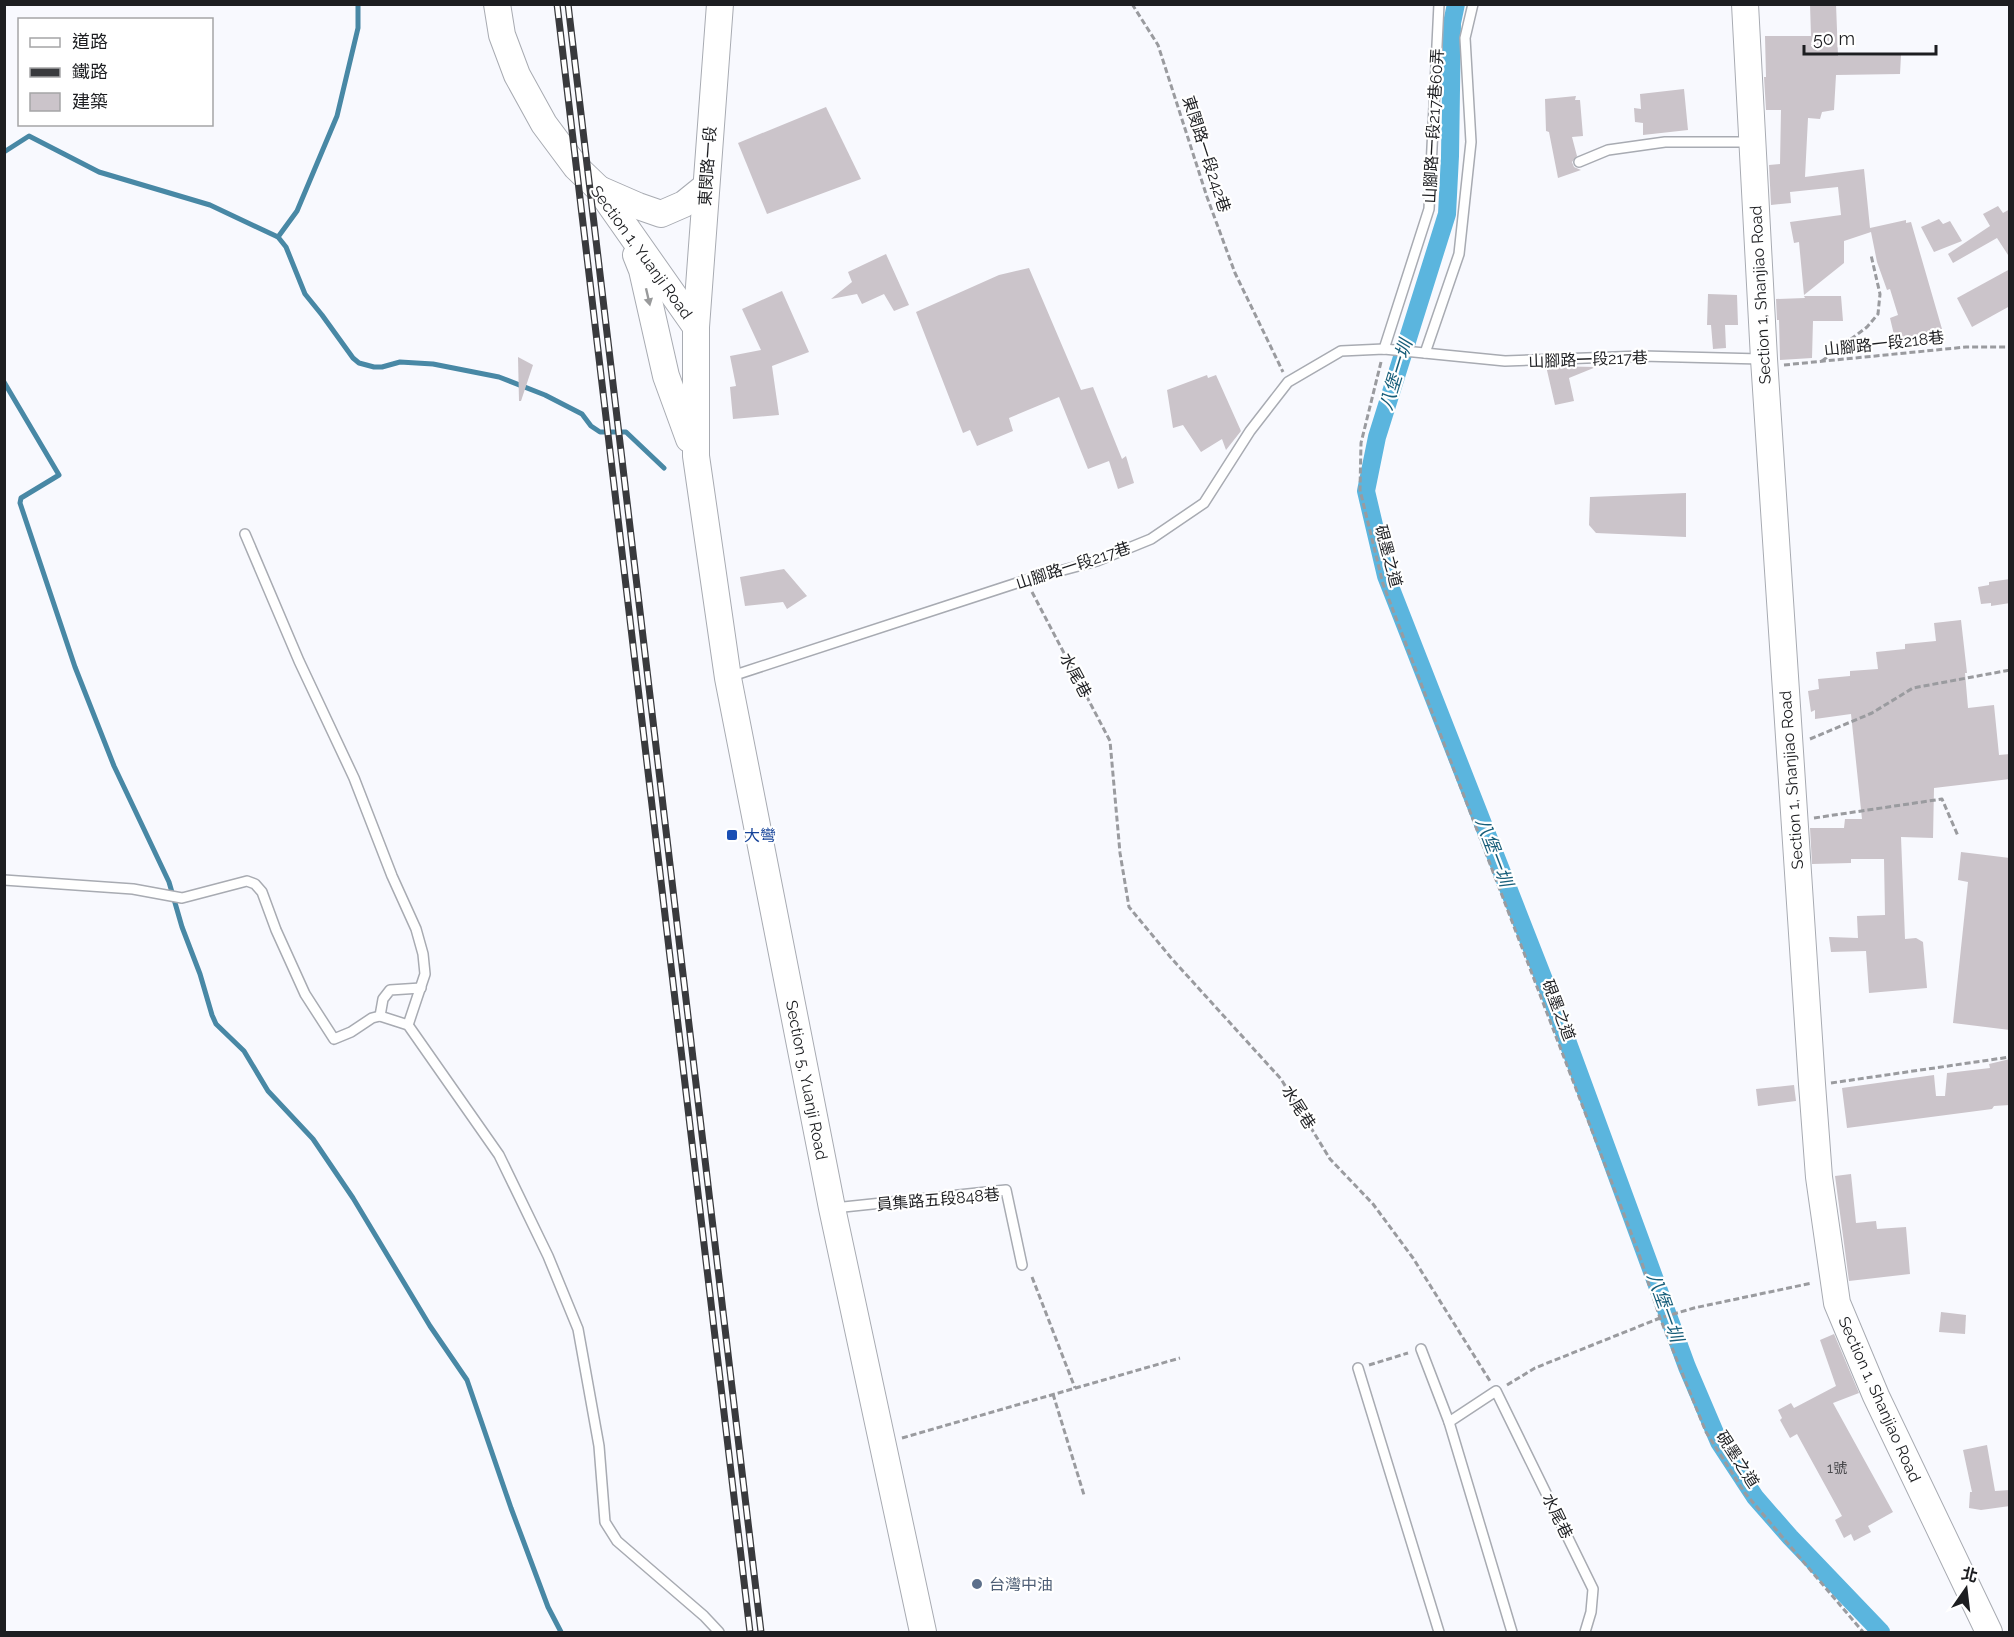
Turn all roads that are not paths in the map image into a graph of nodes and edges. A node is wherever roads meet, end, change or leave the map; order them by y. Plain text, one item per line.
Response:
1 (497, 4) edge
2 (720, 4) edge
3 (1439, 4) edge
4 (1473, 4) edge
5 (1745, 4) edge
6 (1752, 142) junction
7 (1579, 162) dead end
8 (705, 187) junction
9 (599, 189) junction
10 (622, 222) junction
11 (696, 327) junction
12 (1384, 349) junction
13 (1425, 353) junction
14 (1764, 359) junction
15 (696, 456) junction
16 (705, 525) joint
17 (245, 534) dead end
18 (728, 678) junction
19 (4, 880) edge
20 (421, 988) junction
21 (380, 1016) junction
22 (408, 1025) junction
23 (832, 1208) junction
24 (1022, 1265) dead end
25 (1421, 1349) road end
26 (1358, 1368) road end
27 (1449, 1422) junction
28 (719, 1632) edge
29 (923, 1632) edge
30 (1439, 1632) edge
31 (1512, 1632) edge
32 (1584, 1632) edge
33 (1989, 1632) edge

1 - 9 main road, Section 1, Yuanji Road
2 - 8 main road, 東閔路一段
3 - 12 lane, 山腳路一段217巷60弄
4 - 13 lane
5 - 6 main road, Section 1, Shanjiao Road
6 - 7 lane
6 - 14 main road, Section 1, Shanjiao Road
8 - 9 main road
8 - 11 main road, 東閔路一段
9 - 10 main road, Section 1, Yuanji Road
10 - 11 main road, Section 1, Yuanji Road
10 -> 15 main road
11 - 15 main road, Section 1, Yuanji Road
12 - 13 lane, 山腳路一段217巷
12 - 18 lane, 山腳路一段217巷
13 - 14 lane, 山腳路一段217巷
14 - 33 main road, Section 1, Shanjiao Road
15 - 16 main road, Section 1, Yuanji Road
16 - 18 main road, Section 5, Yuanji Road
17 - 20 lane
18 - 23 main road, Section 5, Yuanji Road
19 - 21 lane
20 - 21 lane
20 - 22 lane
21 - 22 lane
22 - 28 lane
23 - 24 lane, 員集路五段848巷
23 - 29 main road, Section 5, Yuanji Road
25 - 27 lane
26 - 30 lane
27 - 31 lane
27 - 32 lane, 水尾巷

